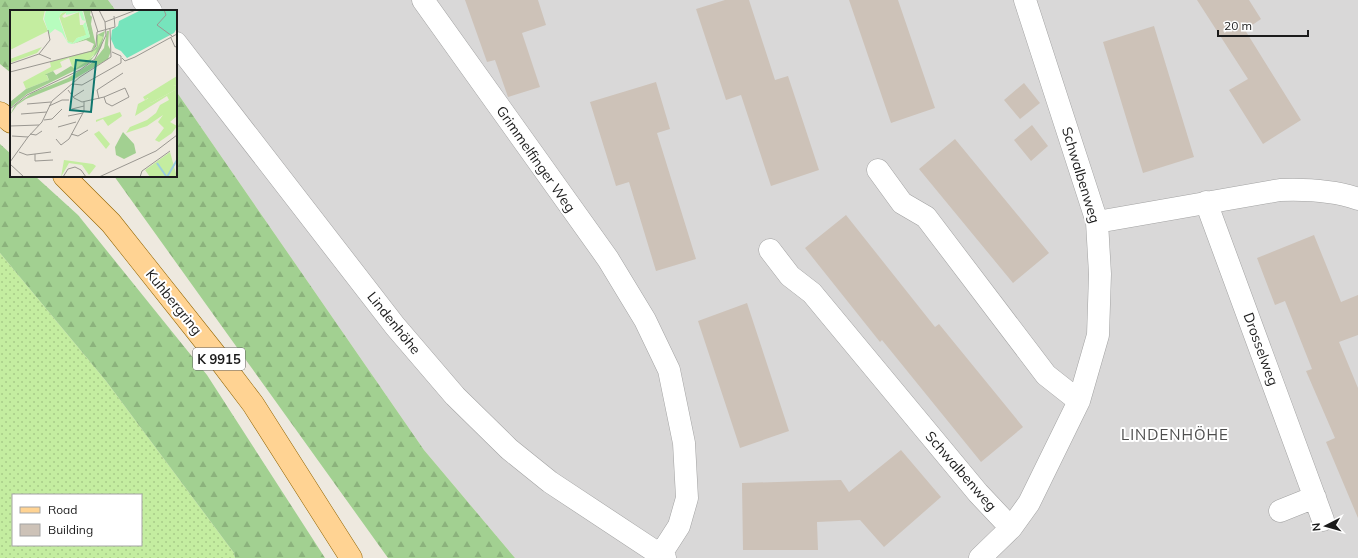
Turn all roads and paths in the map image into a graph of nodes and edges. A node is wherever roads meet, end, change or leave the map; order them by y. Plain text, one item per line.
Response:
1 (143, 0) edge
2 (423, 0) edge
3 (1025, 0) edge
4 (150, 10) edge
5 (177, 44) edge
6 (0, 113) edge
7 (10, 121) edge
8 (878, 170) dead end
9 (65, 177) edge
10 (1358, 199) edge
11 (1206, 202) junction
12 (1097, 222) junction
13 (770, 250) dead end
14 (645, 320) joint
15 (1079, 401) junction
16 (1315, 497) junction
17 (1280, 511) dead end
18 (1323, 520) dead end
19 (1011, 528) junction
20 (663, 556) edge
21 (351, 558) edge
22 (980, 558) edge

1 - 4 street
2 - 14 street, Grimmelfinger Weg
3 - 12 street, Schwalbenweg
5 - 20 street, Lindenhöhe
6 - 7 main road
8 - 15 street
9 - 21 main road, Kuhbergring / K 9915
10 - 11 street
11 - 12 street
11 - 16 street, Drosselweg
12 - 15 street, Schwalbenweg
13 - 19 street, Schwalbenweg
14 - 20 street, Lindenhöhe
15 - 19 street, Schwalbenweg
16 - 17 street
16 - 18 street, Drosselweg
19 - 22 street, Schwalbenweg

